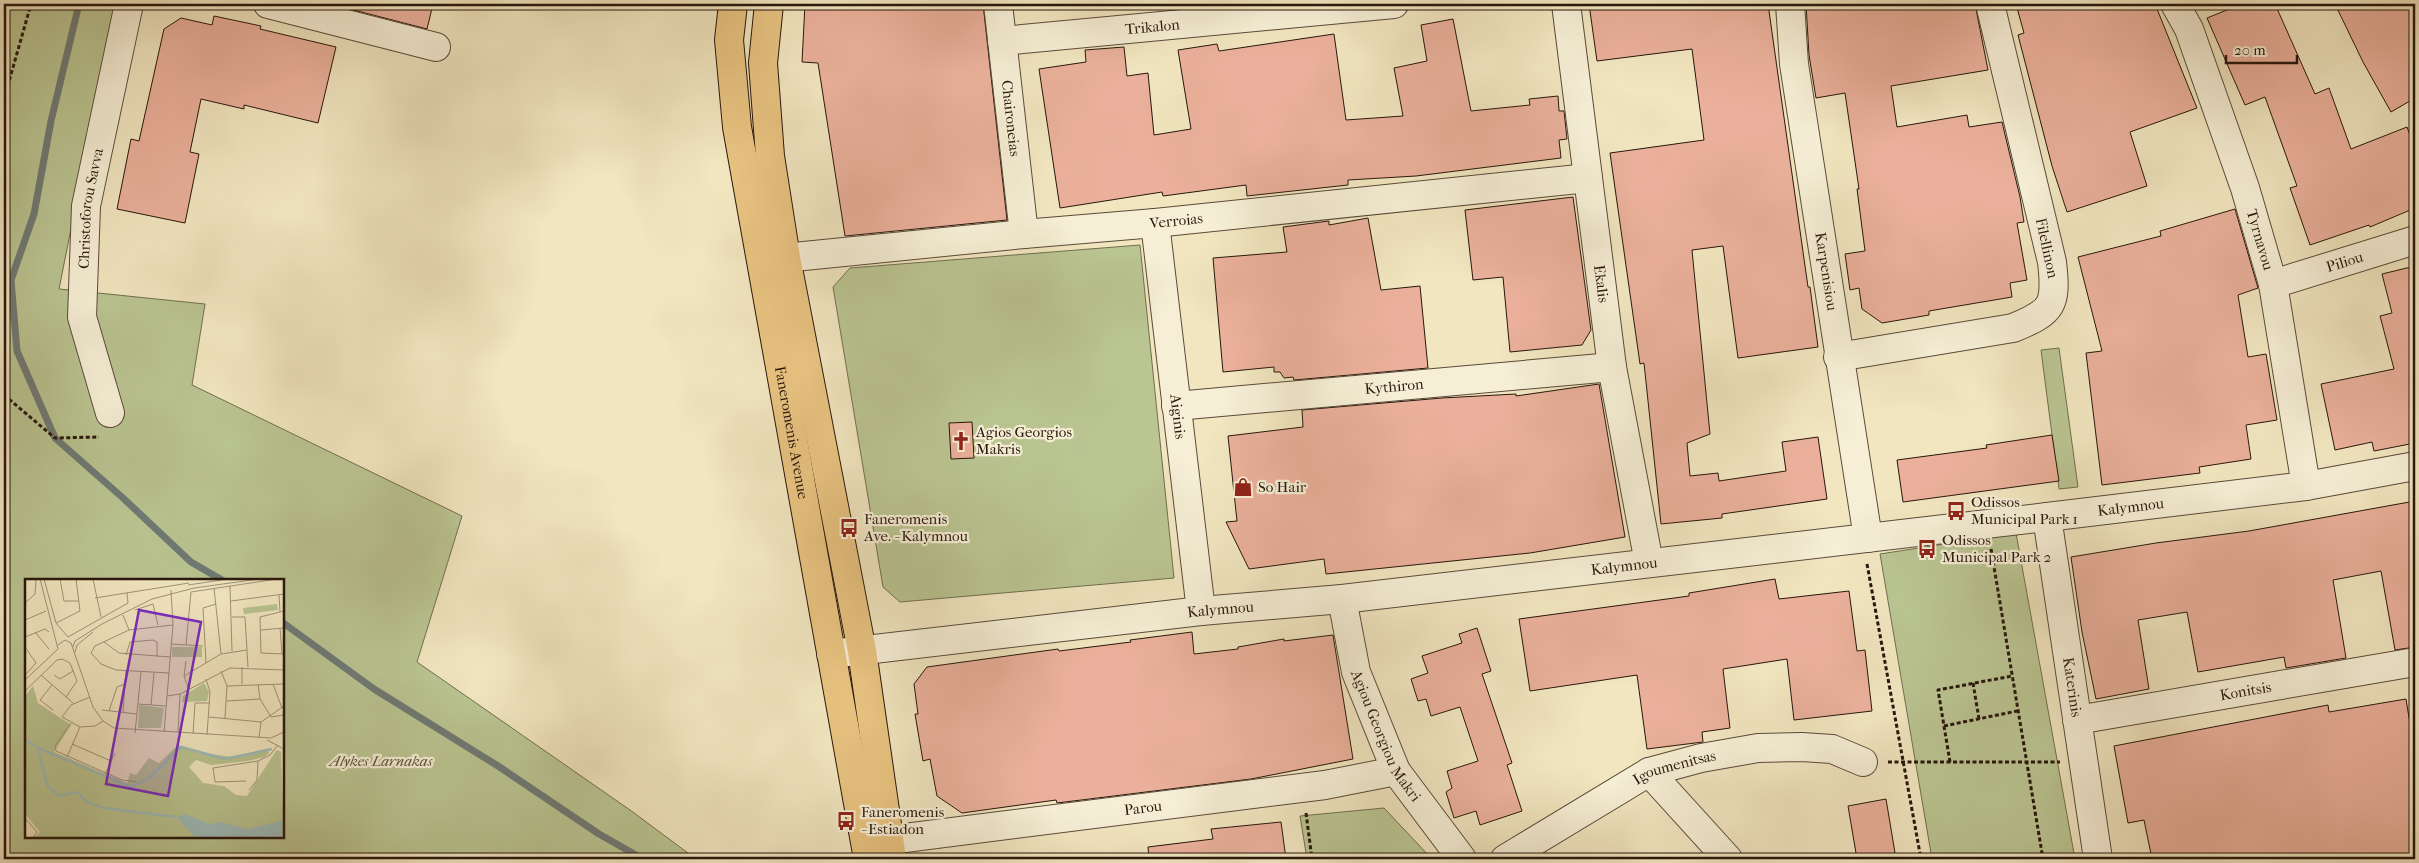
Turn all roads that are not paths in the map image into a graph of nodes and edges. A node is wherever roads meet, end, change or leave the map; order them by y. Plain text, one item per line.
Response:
1 (129, 4) edge
2 (268, 4) edge
3 (734, 4) edge
4 (769, 4) edge
5 (998, 4) edge
6 (1390, 4) edge
7 (1566, 4) edge
8 (1790, 4) edge
9 (1990, 4) edge
10 (2175, 4) edge
11 (321, 10) edge
12 (1002, 40) junction
13 (436, 47) dead end
14 (1588, 178) junction
15 (1155, 224) junction
16 (1024, 234) junction
17 (2415, 240) edge
18 (774, 259) junction
19 (2273, 284) junction
20 (1838, 358) junction
21 (1612, 367) junction
22 (1176, 406) junction
23 (108, 425) road end
24 (2415, 466) edge
25 (2306, 486) junction
26 (2047, 517) junction
27 (1865, 538) junction
28 (1649, 564) junction
29 (1342, 599) junction
30 (1201, 611) junction
31 (862, 651) junction
32 (831, 654) junction
33 (2415, 662) edge
34 (2077, 720) junction
35 (1863, 762) road end
36 (1396, 771) junction
37 (1648, 772) junction
38 (890, 850) edge
39 (868, 859) edge
40 (1462, 859) edge
41 (1505, 859) edge
42 (1728, 859) edge
43 (2098, 859) edge

1 - 23 street, Christoforou Savva
2 - 11 street
3 - 18 main road, Faneromenis Avenue
4 - 18 main road, Faneromenis Avenue
5 - 12 street, Chaironeias
6 - 12 street, Trikalon
7 - 14 street, Ekalis
8 - 20 street, Karpenisiou
9 - 20 street, Filellinon
10 - 19 street, Tyrnavou
11 - 13 street
12 - 16 street, Chaironeias
14 - 15 street, Verroias
14 - 21 street, Ekalis
15 - 16 street, Verroias
15 - 22 street, Aiginis
16 - 18 street, Verroias
17 - 19 street, Piliou
18 - 31 main road, Faneromenis Avenue
18 - 32 main road, Faneromenis Avenue
19 - 25 street, Tyrnavou
20 - 27 street, Karpenisiou
21 - 22 street, Kythiron
21 - 28 street, Ekalis
22 - 30 street, Aiginis
24 - 25 street, Kalymnou
25 - 26 street, Kalymnou
26 - 27 street, Kalymnou
26 - 34 street, Katerinis
27 - 28 street, Kalymnou
28 - 29 street, Kalymnou
29 - 30 street, Kalymnou
29 - 36 street, Agiou Georgiou Makri
30 - 31 street, Kalymnou
31 - 32 street, Kalymnou
31 - 38 main road, Faneromenis Avenue
32 - 39 main road, Faneromenis Avenue
33 - 34 street, Konitsis
34 - 43 street, Katerinis
35 - 37 street, Igoumenitsas
36 - 38 street, Parou
36 - 40 street, Agiou Georgiou Makri
37 - 41 street, Igoumenitsas
37 - 42 street

